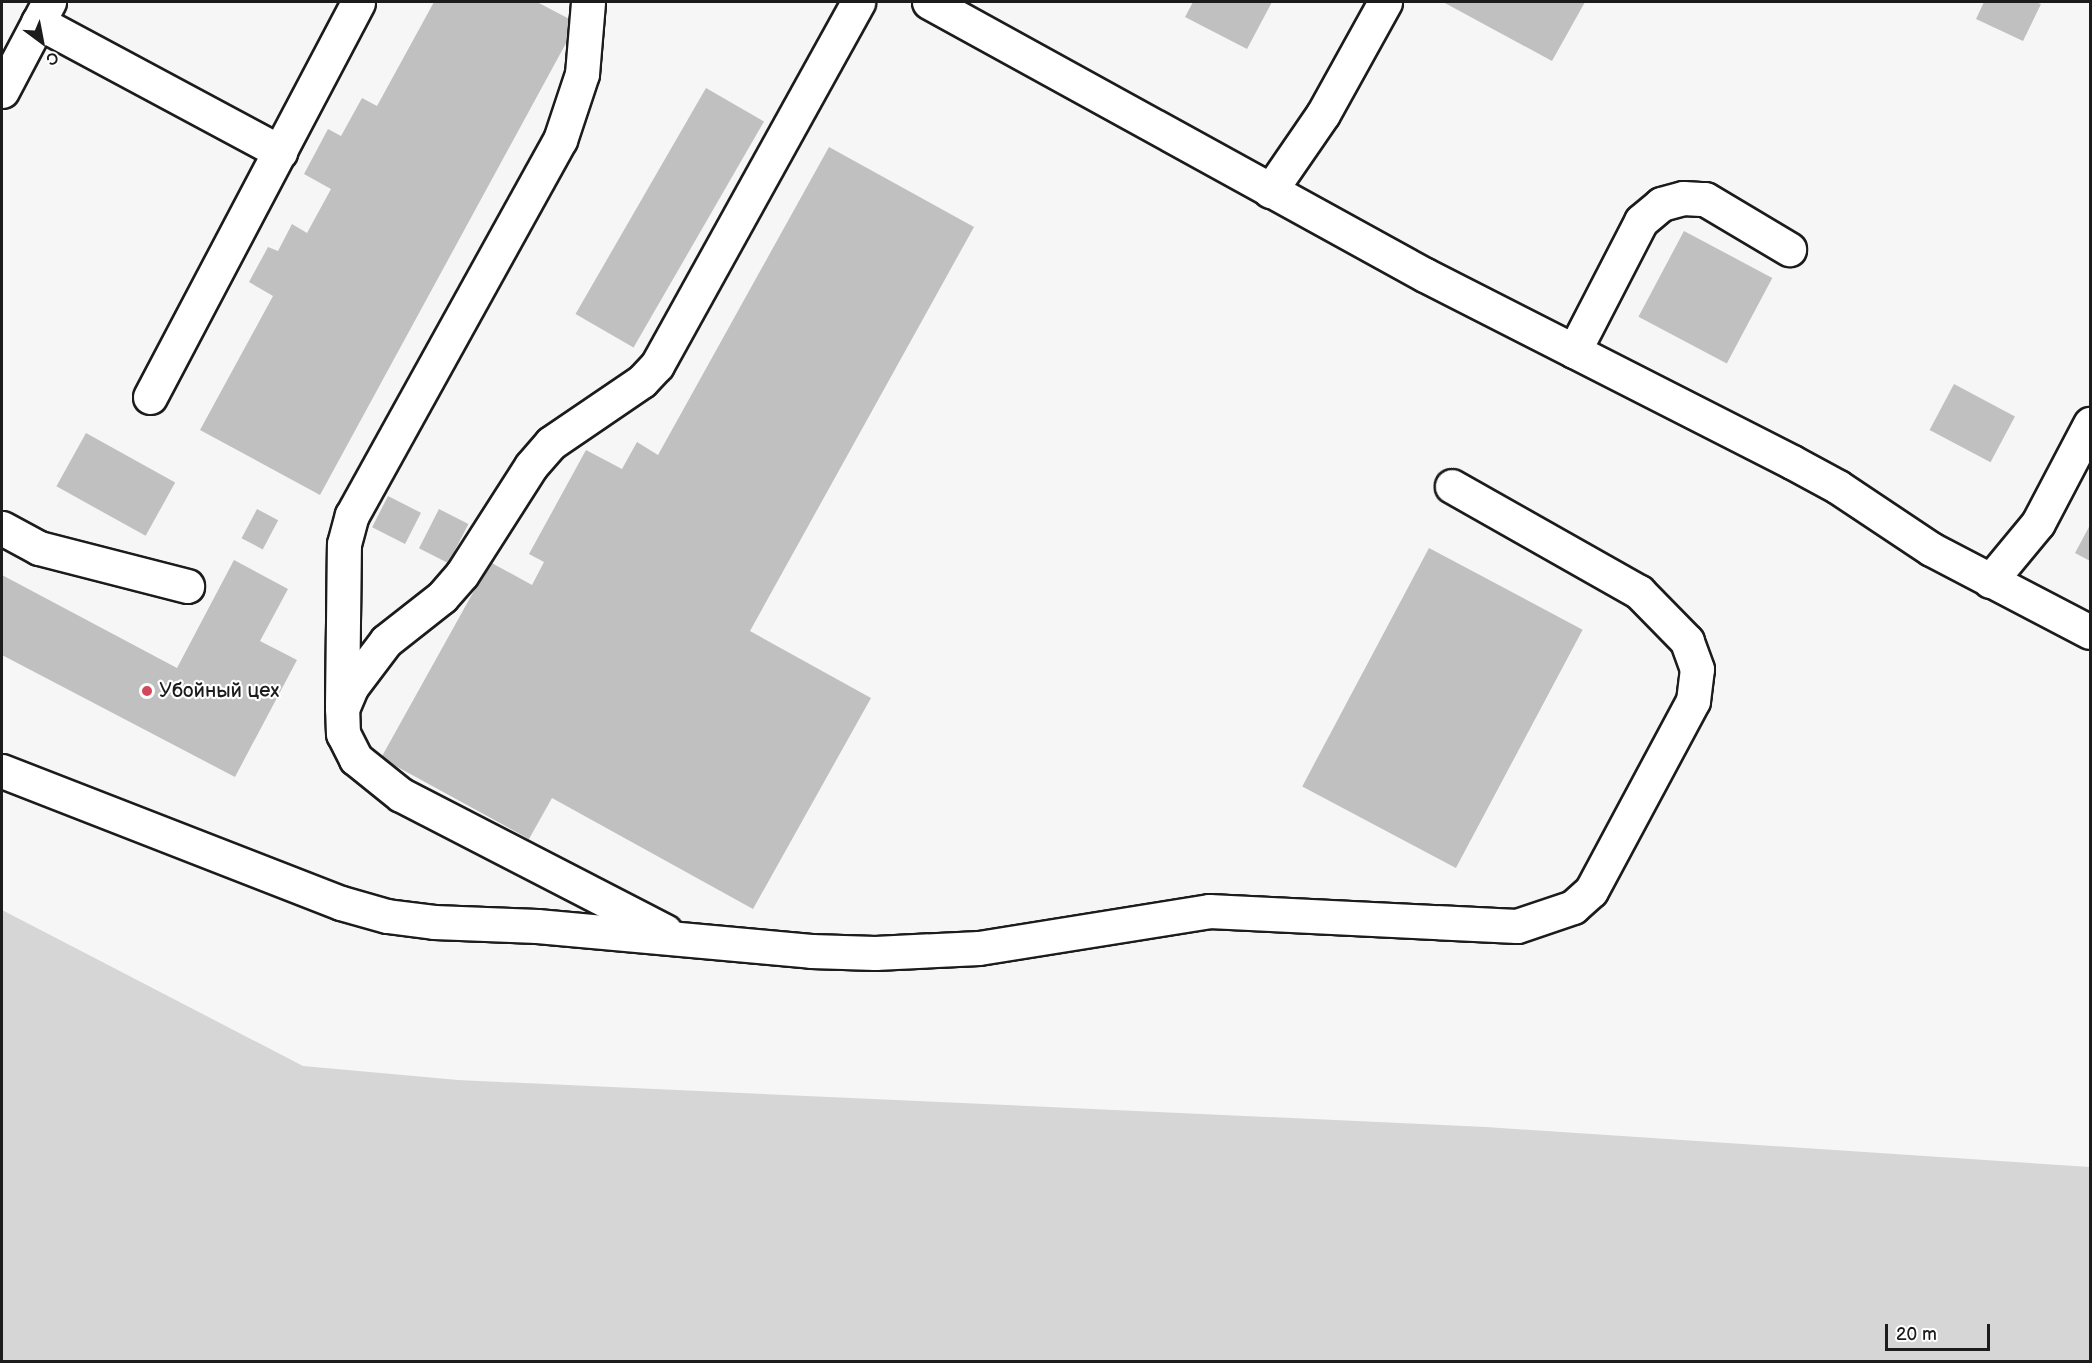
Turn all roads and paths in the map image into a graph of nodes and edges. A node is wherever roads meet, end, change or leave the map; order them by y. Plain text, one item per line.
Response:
1 (358, 2) edge
2 (588, 2) edge
3 (858, 2) edge
4 (929, 2) edge
5 (1385, 2) edge
6 (44, 12) edge
7 (2, 91) edge
8 (279, 152) junction
9 (1270, 191) junction
10 (1789, 249) dead end
11 (1574, 351) junction
12 (150, 397) dead end
13 (2091, 424) edge
14 (1452, 486) dead end
15 (2, 528) edge
16 (1990, 581) junction
17 (187, 586) dead end
18 (2091, 632) edge
19 (342, 709) junction
20 (2, 771) edge
21 (550, 872) junction
22 (537, 926) junction
23 (680, 938) junction

1 - 8 street
2 - 19 street
3 - 19 street
4 - 9 street
5 - 9 street
6 - 7 street
6 - 8 street
8 - 12 street
9 - 11 street
10 - 11 street
11 - 16 street
13 - 16 street
14 - 23 street
15 - 17 street
16 - 18 street
19 - 21 street
20 - 22 street
21 - 22 street
21 - 23 street
22 - 23 street

